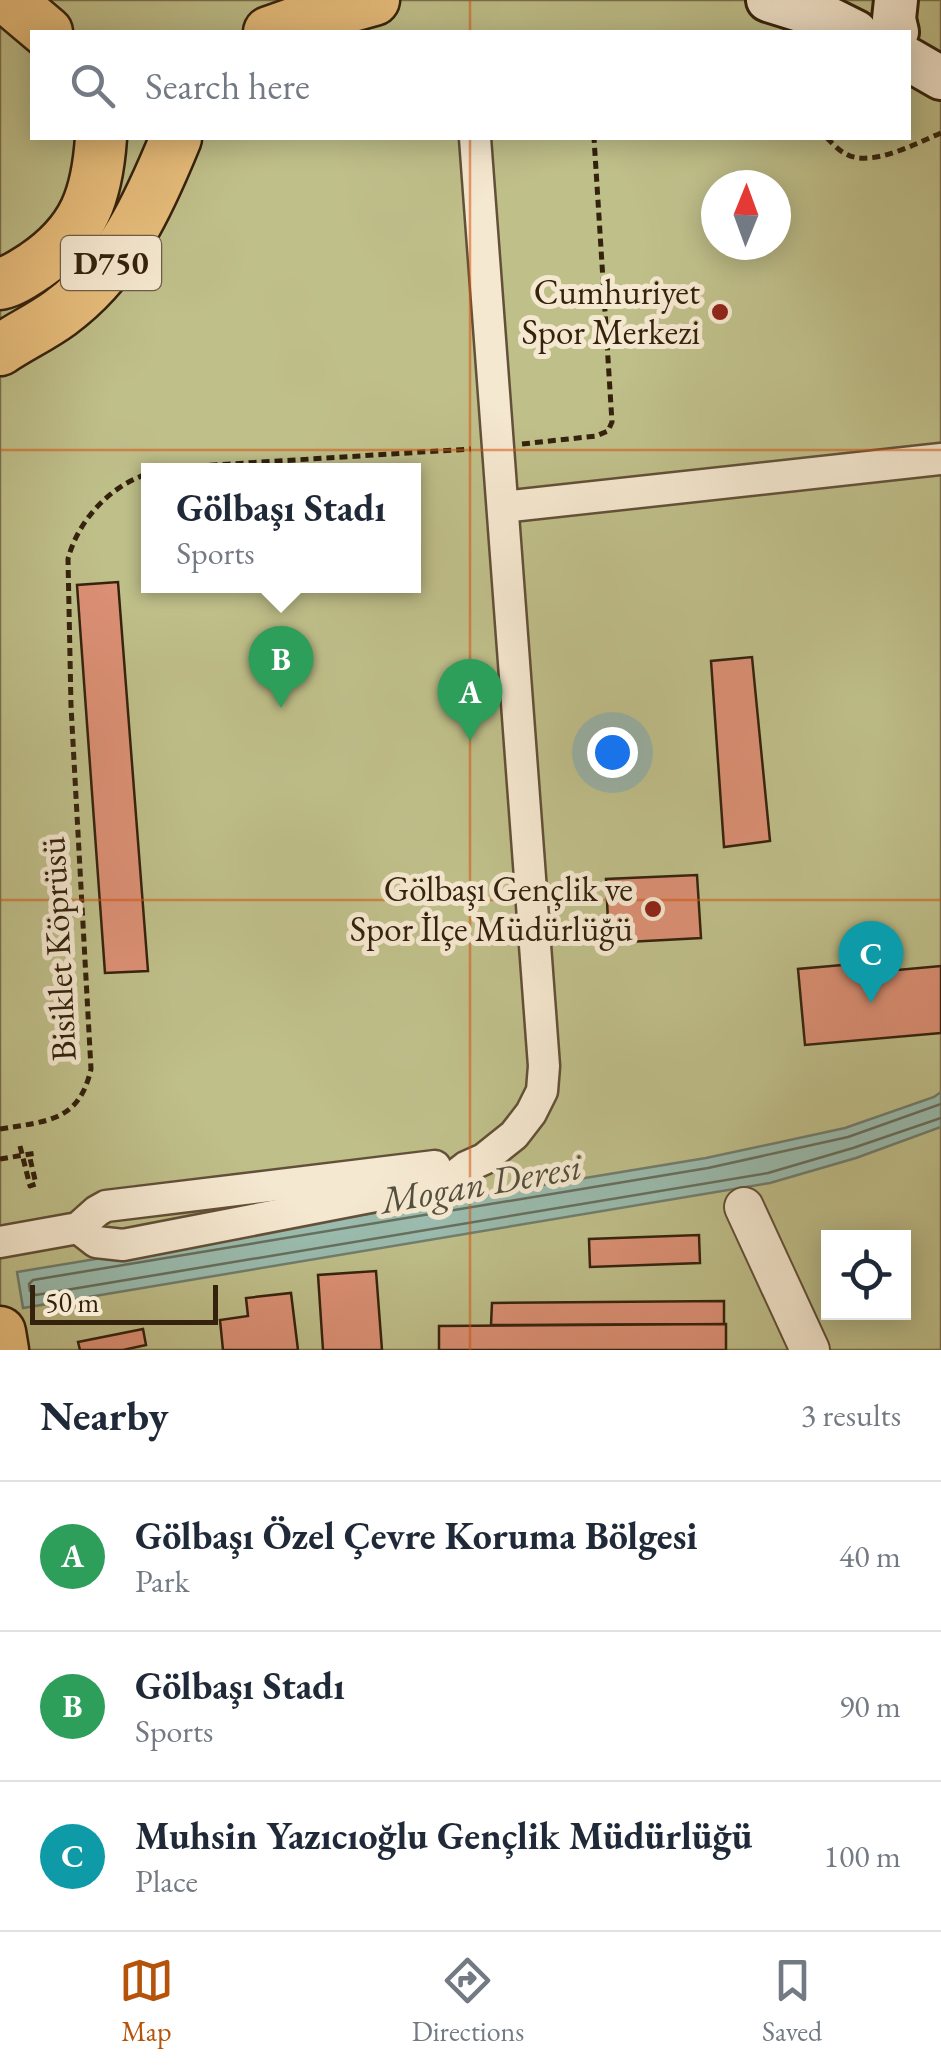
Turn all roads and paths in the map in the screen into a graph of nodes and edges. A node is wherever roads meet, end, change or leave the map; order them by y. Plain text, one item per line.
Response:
1 (9, 0) edge
2 (374, 0) edge
3 (768, 0) edge
4 (896, 0) edge
5 (46, 30) edge
6 (275, 30) edge
7 (852, 30) edge
8 (901, 30) edge
9 (941, 133) edge
10 (102, 140) edge
11 (175, 140) edge
12 (475, 140) edge
13 (594, 140) edge
14 (829, 140) edge
15 (0, 284) edge
16 (0, 350) edge
17 (520, 444) dead end
18 (481, 449) dead end
19 (941, 458) edge
20 (249, 463) edge
21 (141, 476) edge
22 (502, 507) junction
23 (0, 1129) edge
24 (20, 1146) dead end
25 (0, 1159) edge
26 (744, 1207) dead end
27 (0, 1242) edge
28 (0, 1331) edge
29 (6, 1350) edge
30 (810, 1350) edge

1 - 5 highway
2 - 6 highway
3 - 7 main road
4 - 8 main road
9 - 14 path
10 - 15 highway, D750
11 - 16 highway, D750
12 - 22 street
13 - 17 path
18 - 20 path
19 - 22 street
21 - 23 path, Bisiklet Köprüsü
22 - 27 street
24 - 25 path, bridge
26 - 30 street
28 - 29 highway

